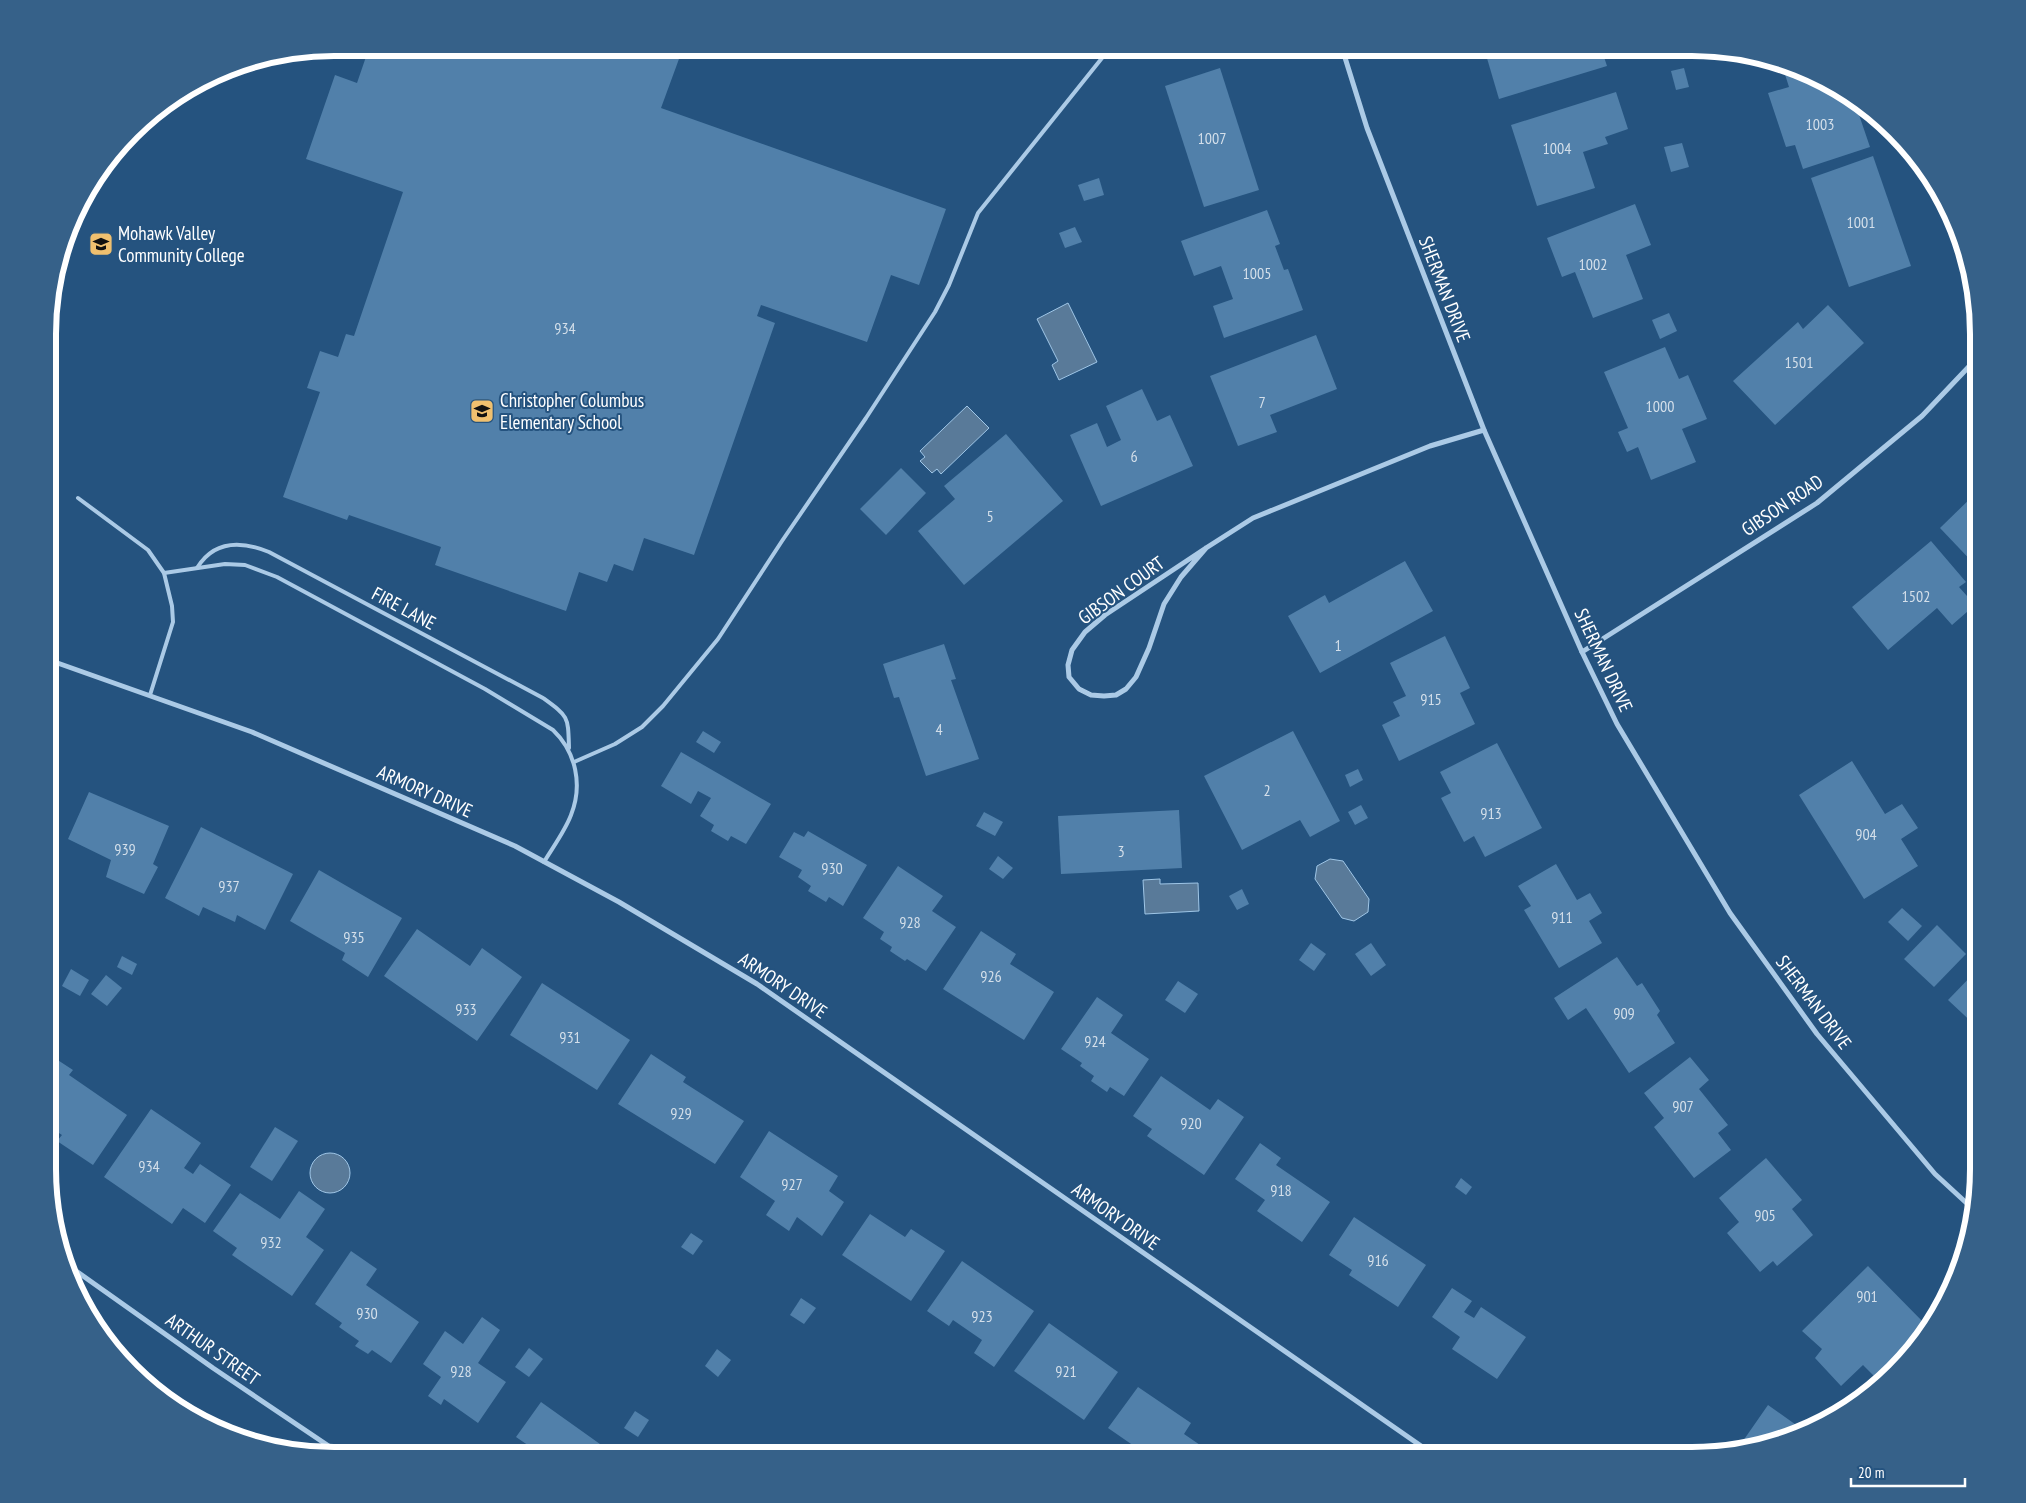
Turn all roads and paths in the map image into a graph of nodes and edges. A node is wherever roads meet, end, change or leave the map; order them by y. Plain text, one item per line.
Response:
1 (1104, 56) edge
2 (1344, 56) edge
3 (1970, 365) edge
4 (1484, 430) junction
5 (78, 498) dead end
6 (1206, 548) junction
7 (196, 568) junction
8 (164, 573) junction
9 (1582, 652) junction
10 (56, 662) edge
11 (150, 695) junction
12 (569, 751) junction
13 (574, 762) junction
14 (544, 862) junction
15 (1967, 1203) edge
16 (75, 1271) edge
17 (330, 1447) edge
18 (1423, 1447) edge

1 - 13 lane
2 - 4 street, SHERMAN DRIVE
3 - 9 street, GIBSON ROAD
4 - 6 street, GIBSON COURT
4 - 9 street, SHERMAN DRIVE
5 - 8 lane
6 - 6 street, GIBSON COURT
7 - 8 lane
7 - 12 lane
7 - 12 lane, FIRE LANE
8 - 11 lane
9 - 15 street, SHERMAN DRIVE
10 - 11 street, ARMORY DRIVE
11 - 14 street, ARMORY DRIVE
12 - 13 lane
13 - 14 lane
14 - 18 street, ARMORY DRIVE
16 - 17 street, ARTHUR STREET

